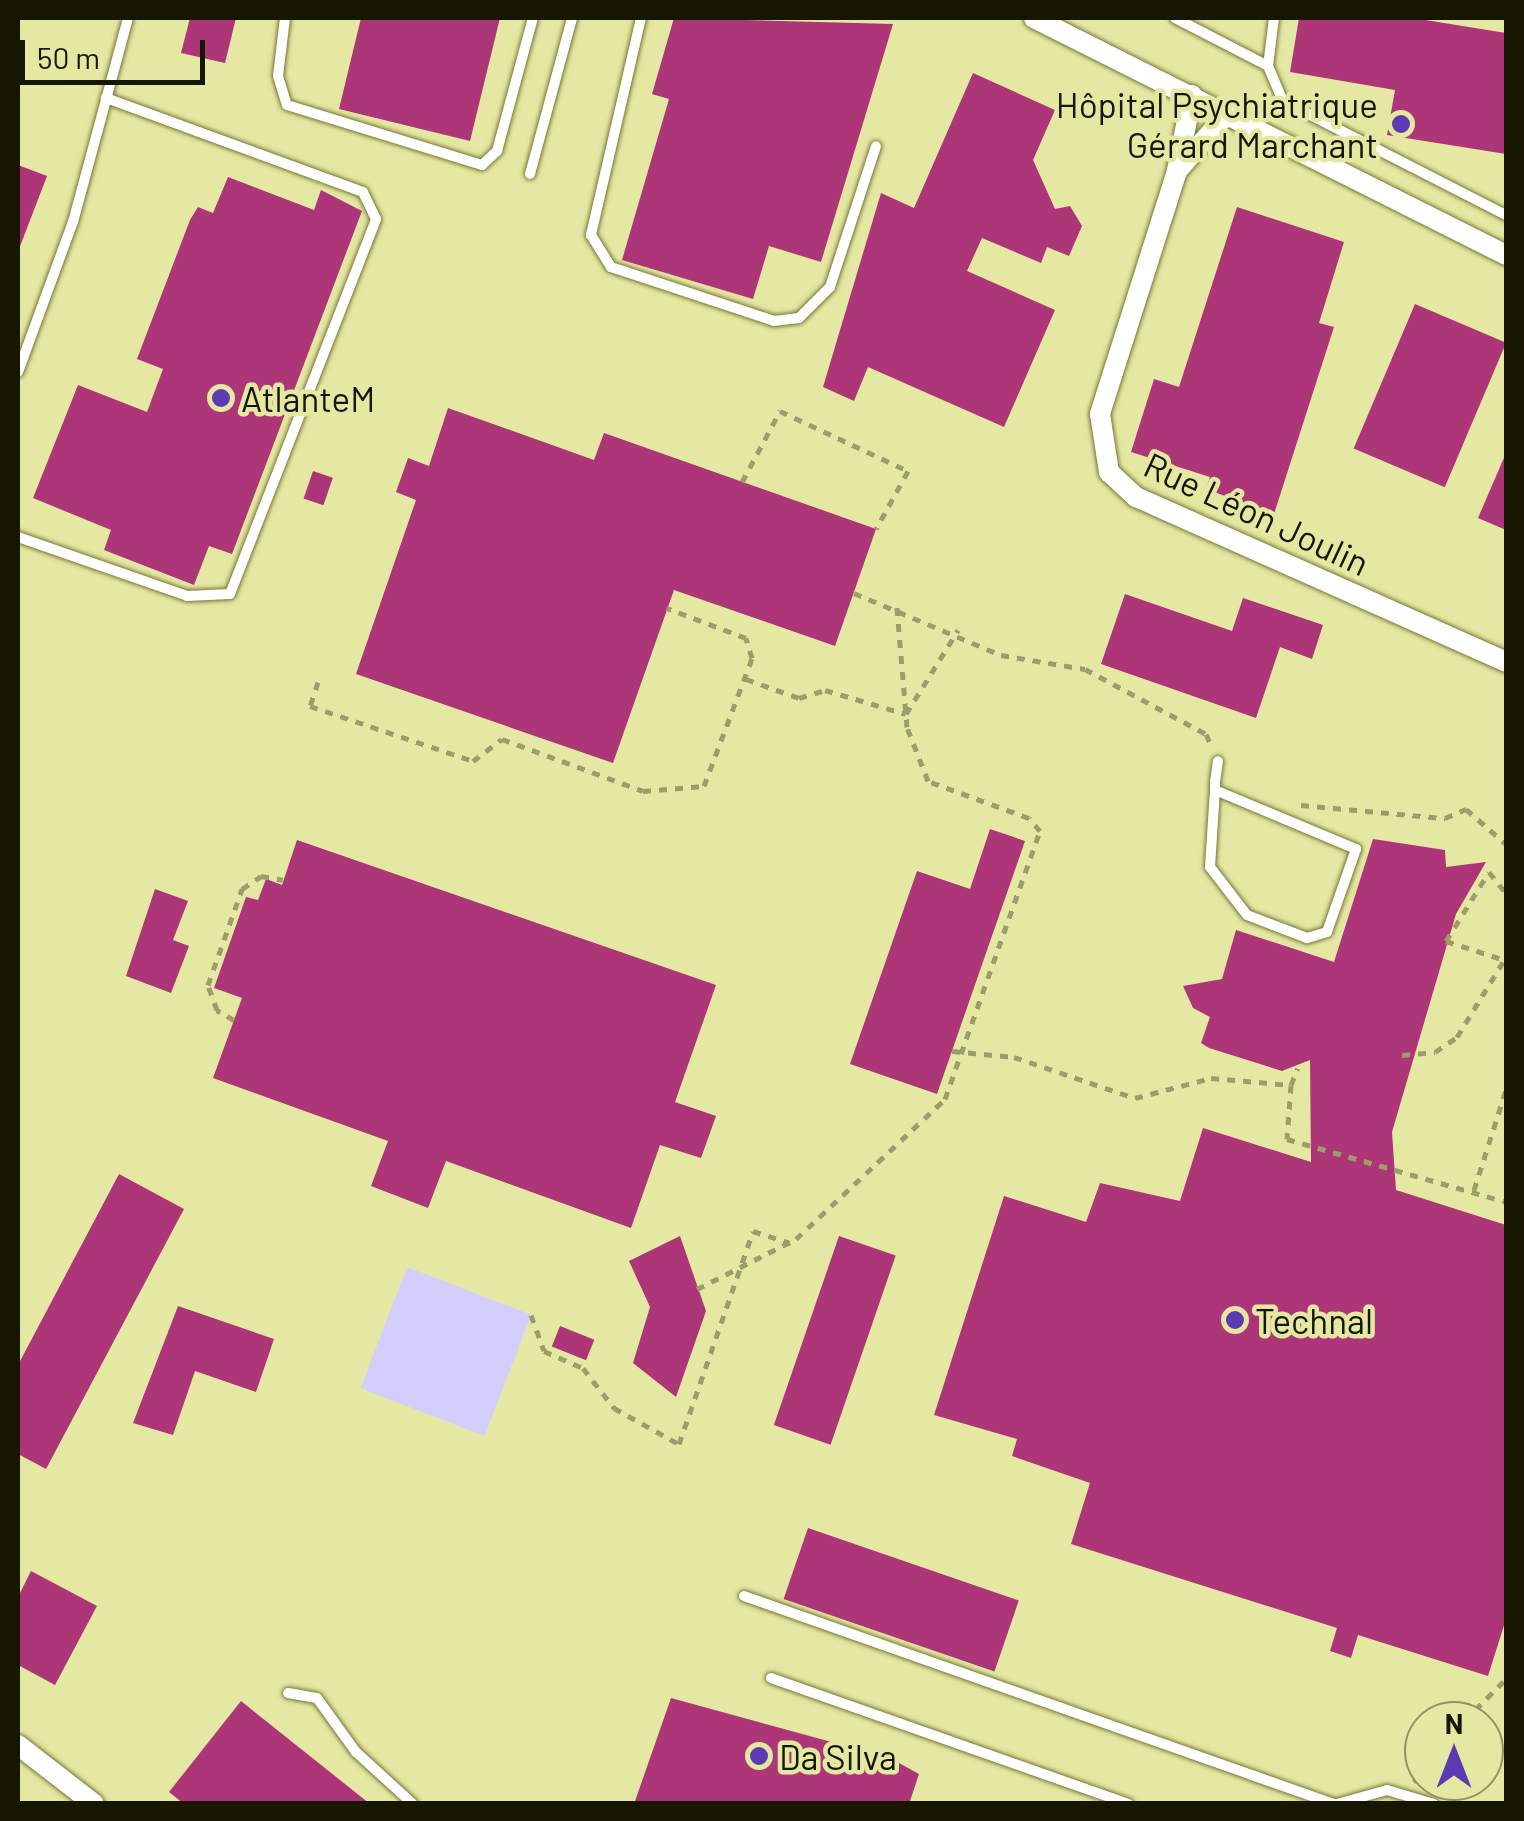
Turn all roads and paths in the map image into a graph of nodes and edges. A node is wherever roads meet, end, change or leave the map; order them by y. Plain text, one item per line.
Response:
1 (128, 18) edge
2 (285, 18) edge
3 (533, 18) edge
4 (572, 18) edge
5 (642, 18) edge
6 (1034, 18) edge
7 (1175, 18) edge
8 (1274, 18) edge
9 (1268, 66) junction
10 (1192, 94) junction
11 (106, 98) junction
12 (1228, 113) junction
13 (876, 146) dead end
14 (1177, 170) junction
15 (530, 174) dead end
16 (1506, 215) edge
17 (1506, 255) edge
18 (18, 372) edge
19 (742, 482) dead end
20 (876, 529) dead end
21 (18, 538) edge
22 (854, 592) dead end
23 (897, 607) junction
24 (667, 608) dead end
25 (958, 630) junction
26 (1506, 662) edge
27 (745, 679) junction
28 (318, 682) dead end
29 (906, 714) junction
30 (1218, 762) joint
31 (1215, 790) junction
32 (1294, 804) dead end
33 (1506, 844) edge
34 (283, 880) dead end
35 (1506, 893) edge
36 (1506, 959) edge
37 (234, 1020) dead end
38 (952, 1050) dead end
39 (962, 1051) junction
40 (1402, 1054) dead end
41 (1298, 1068) dead end
42 (1291, 1085) junction
43 (1506, 1090) edge
44 (1503, 1114) edge
45 (1474, 1190) junction
46 (1506, 1202) edge
47 (789, 1243) junction
48 (738, 1272) junction
49 (697, 1289) dead end
50 (531, 1315) dead end
51 (744, 1596) dead end
52 (772, 1678) dead end
53 (1506, 1679) edge
54 (288, 1693) dead end
55 (1484, 1701) edge
56 (18, 1745) edge
57 (1361, 1803) edge
58 (94, 1804) edge
59 (413, 1804) edge
60 (1128, 1804) edge
61 (1336, 1804) edge
62 (1434, 1804) edge

1 - 11 lane
2 - 3 lane
4 - 15 lane
5 - 13 lane
6 - 10 street
7 - 9 lane
8 - 9 lane
9 - 16 lane
10 - 12 street
10 - 14 street, Rue Léon Joulin
11 - 18 lane
11 - 21 lane
12 - 14 street, Rue Léon Joulin
12 - 17 street
14 - 26 street, Rue Léon Joulin
19 - 20 path
22 - 23 path
23 - 25 path
23 - 29 path
24 - 27 path
25 - 29 path
25 - 30 path
27 - 28 path
27 - 29 path
29 - 39 path
30 - 31 lane
31 - 31 lane
32 - 33 path
34 - 37 path
35 - 36 path
36 - 40 path
38 - 39 path
39 - 42 path
39 - 47 path
41 - 42 path
42 - 45 path
43 - 44 path
44 - 45 path
45 - 46 path
47 - 48 path
47 - 48 path
48 - 49 path
48 - 50 path
51 - 61 lane
52 - 60 lane
53 - 55 path
54 - 59 lane
56 - 58 street
57 - 61 lane
57 - 62 lane

